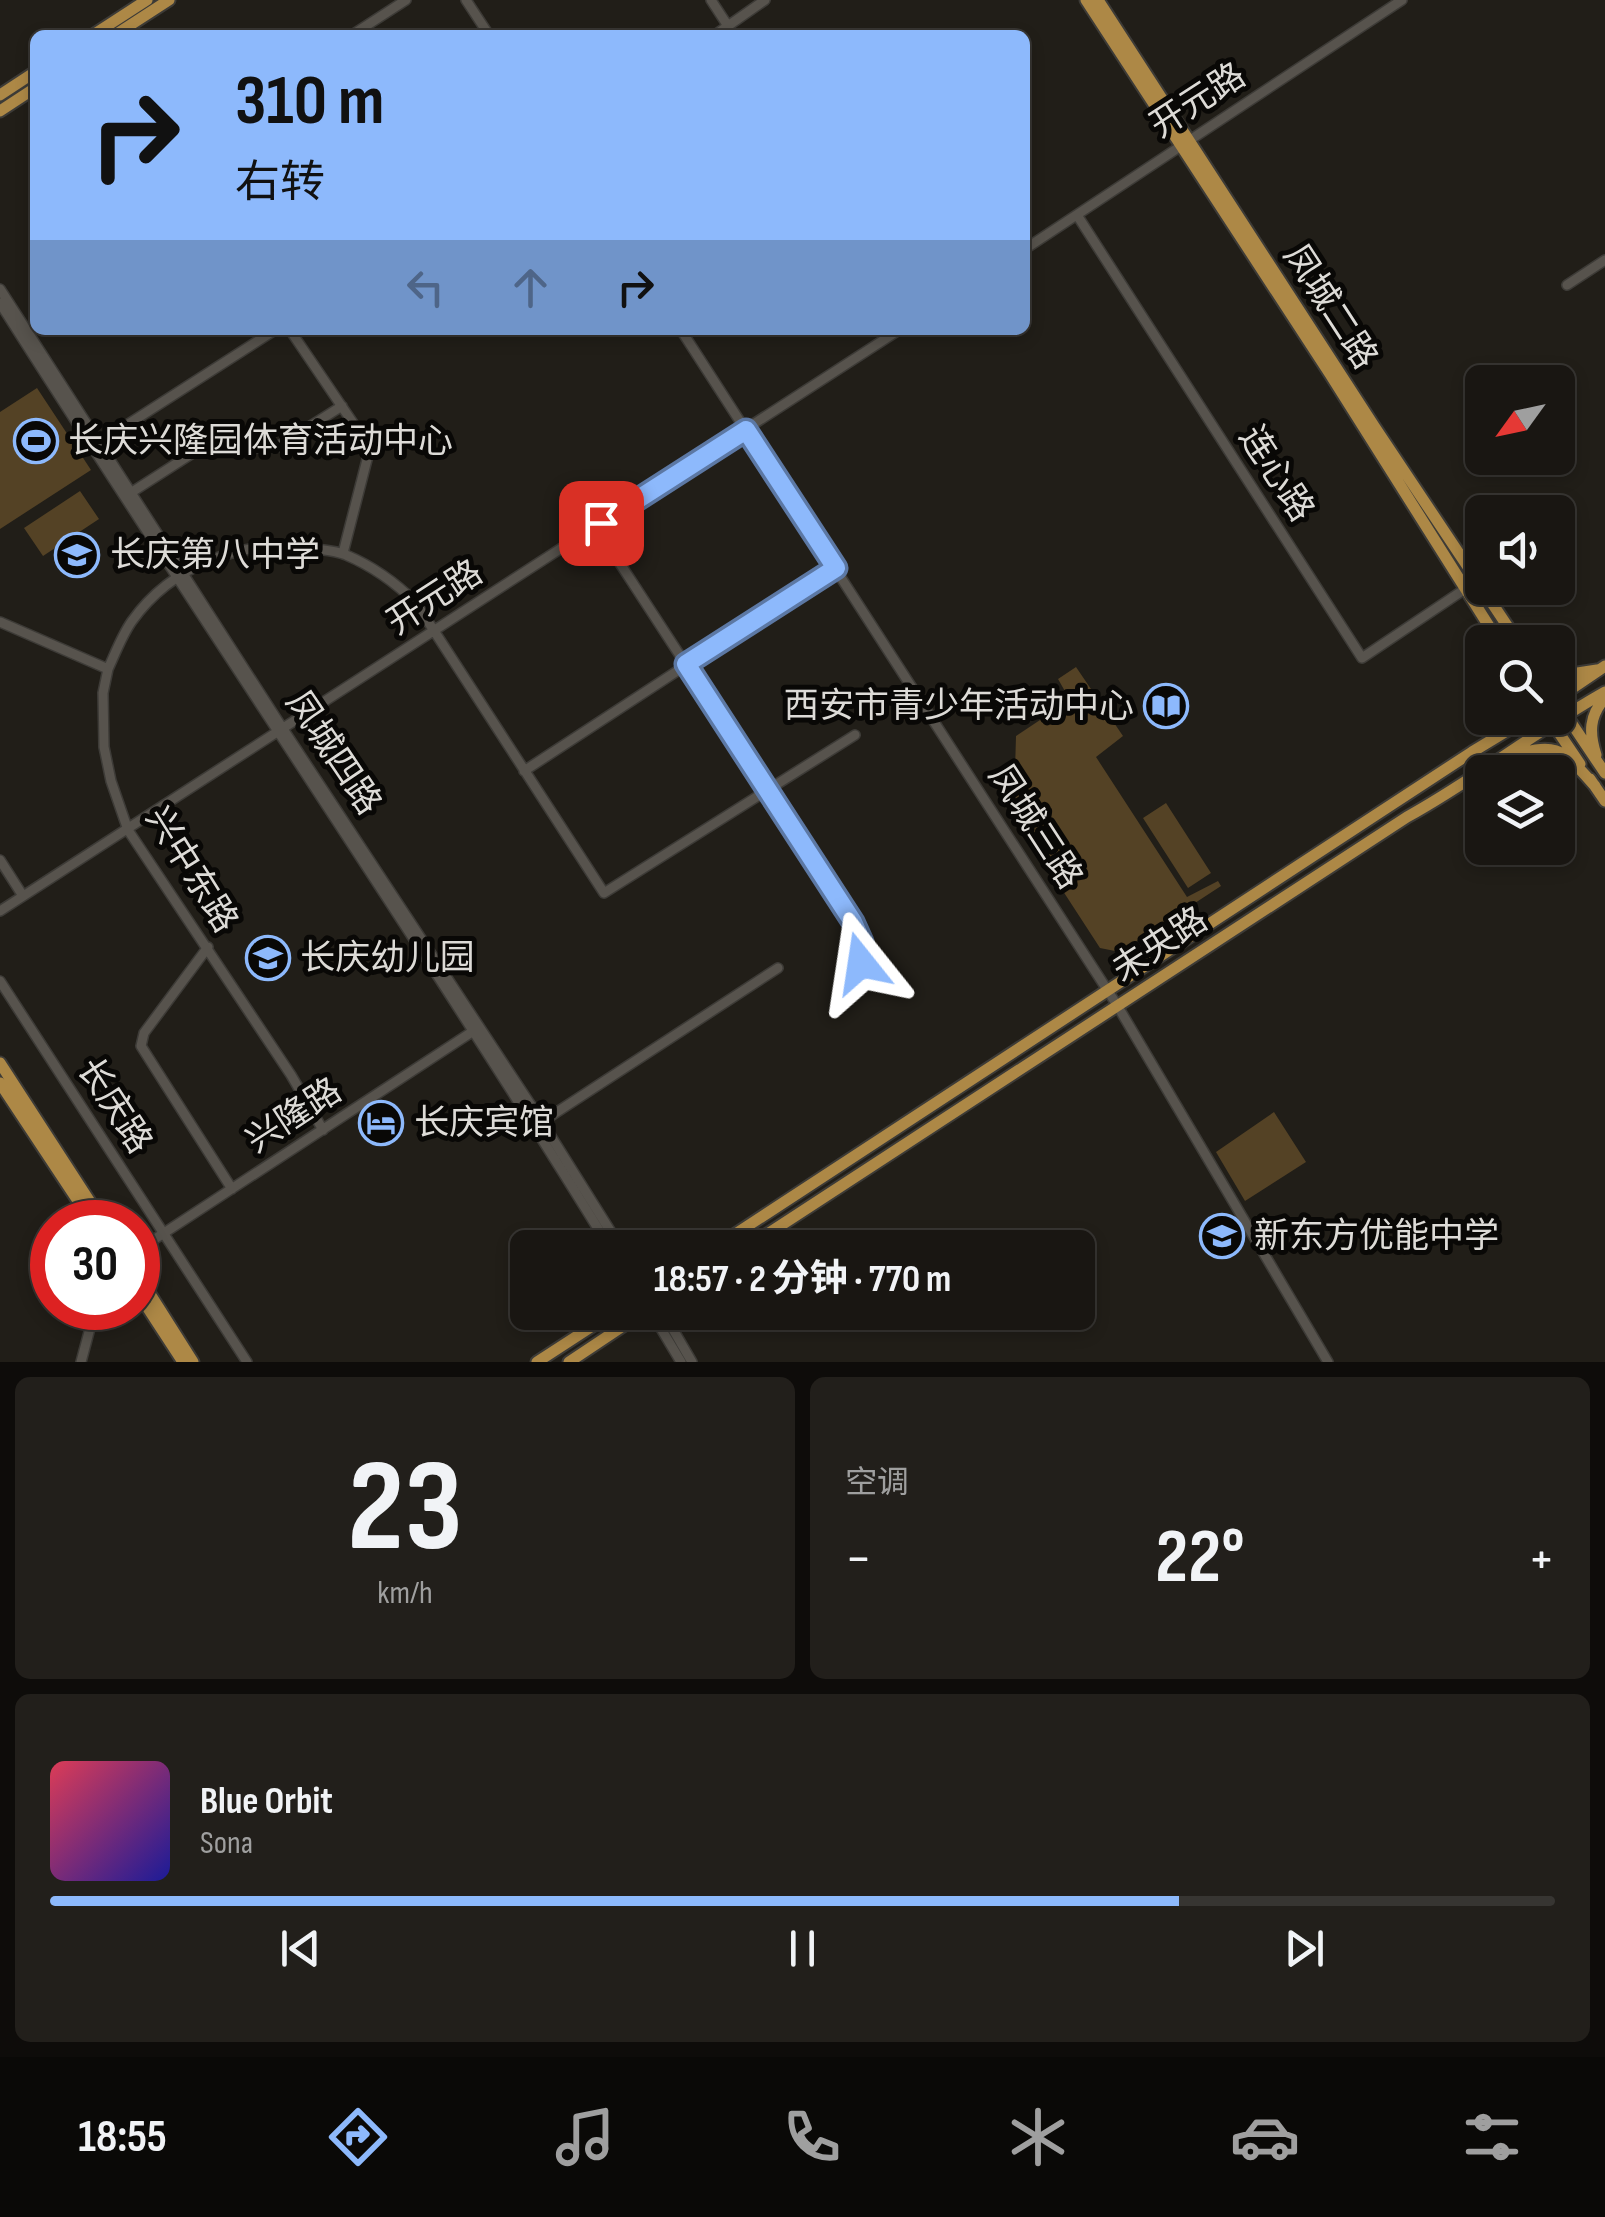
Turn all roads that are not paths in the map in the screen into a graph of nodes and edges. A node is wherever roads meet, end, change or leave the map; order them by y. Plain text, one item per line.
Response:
1 (147, 0) edge
2 (168, 0) edge
3 (406, 0) edge
4 (466, 0) edge
5 (711, 0) edge
6 (765, 0) edge
7 (1086, 0) edge
8 (1098, 0) edge
9 (1402, 0) edge
10 (728, 26) junction
11 (101, 30) edge
12 (123, 30) edge
13 (360, 30) edge
14 (486, 30) edge
15 (723, 30) edge
16 (30, 75) edge
17 (30, 91) edge
18 (0, 95) edge
19 (0, 110) edge
20 (1185, 143) junction
21 (1077, 215) junction
22 (1030, 245) edge
23 (1605, 260) edge
24 (1567, 284) dead end
25 (0, 289) edge
26 (0, 303) edge
27 (267, 335) edge
28 (293, 335) edge
29 (684, 335) edge
30 (892, 335) edge
31 (342, 406) junction
32 (746, 430) junction
33 (95, 446) junction
34 (132, 492) junction
35 (606, 542) dead end
36 (343, 553) junction
37 (836, 568) junction
38 (181, 576) junction
39 (1465, 589) joint
40 (0, 622) edge
41 (1506, 625) edge
42 (434, 631) junction
43 (686, 664) junction
44 (1605, 666) edge
45 (108, 670) junction
46 (1575, 674) edge
47 (1575, 688) edge
48 (1605, 695) edge
49 (1575, 711) edge
50 (1575, 729) edge
51 (280, 731) junction
52 (854, 735) dead end
53 (1494, 735) edge
54 (1499, 735) edge
55 (1532, 735) edge
56 (1561, 735) edge
57 (1489, 741) junction
58 (1506, 755) edge
59 (1519, 755) edge
60 (1561, 755) edge
61 (1575, 765) edge
62 (524, 770) junction
63 (1605, 773) edge
64 (1465, 783) edge
65 (1595, 786) junction
66 (767, 790) junction
67 (1605, 802) edge
68 (128, 830) junction
69 (0, 860) edge
70 (24, 896) junction
71 (0, 911) edge
72 (208, 948) junction
73 (778, 968) dead end
74 (0, 981) edge
75 (1107, 988) junction
76 (839, 989) dead end
77 (1117, 1005) junction
78 (477, 1029) junction
79 (0, 1063) edge
80 (0, 1082) edge
81 (539, 1124) junction
82 (324, 1130) junction
83 (232, 1189) junction
84 (78, 1200) edge
85 (89, 1200) edge
86 (600, 1230) edge
87 (609, 1230) edge
88 (741, 1230) edge
89 (773, 1230) edge
90 (164, 1234) junction
91 (160, 1236) edge
92 (160, 1310) edge
93 (160, 1328) edge
94 (90, 1330) edge
95 (586, 1330) edge
96 (620, 1330) edge
97 (660, 1330) edge
98 (673, 1330) edge
99 (574, 1360) edge
100 (81, 1362) edge
101 (182, 1362) edge
102 (193, 1362) edge
103 (248, 1362) edge
104 (537, 1362) edge
105 (681, 1362) edge
106 (692, 1362) edge
107 (1328, 1362) edge

1 - 11 main road
2 - 12 main road
3 - 13 street
4 - 14 street
5 - 10 street
6 - 10 street
7 - 20 main road, 凤城二路
8 - 20 main road, 凤城二路
9 - 20 street, 开元路
10 - 15 street
16 - 18 main road
17 - 19 main road
20 - 21 street, 开元路
20 - 39 main road, 凤城二路
20 - 41 main road, 凤城二路
21 - 22 street, 开元路
21 - 39 street, 连心路
23 - 24 street
25 - 33 street, 凤城四路
26 - 33 street, 凤城四路
27 - 33 street
28 - 31 street
29 - 32 street, 凤城三路
30 - 32 street, 开元路
31 - 34 street
31 - 36 street
32 - 37 street, 凤城三路
32 - 42 street, 开元路
33 - 34 street, 凤城四路
33 - 38 street, 凤城四路
34 - 38 street, 凤城四路
35 - 43 street
36 - 38 street
36 - 42 street
37 - 43 street
37 - 75 street, 凤城三路
38 - 45 street
38 - 51 street, 凤城四路
40 - 45 street
42 - 51 street, 开元路
42 - 62 street
43 - 62 street
43 - 66 street
44 - 46 main road
44 - 47 main road
45 - 68 street, 兴中东路
48 - 49 main road, 未央路
48 - 63 main road
50 - 63 main road
51 - 68 street, 开元路
51 - 78 street, 凤城四路
52 - 66 street
53 - 57 main road
54 - 57 main road, 未央路
55 - 58 main road, 未央路
56 - 65 main road
57 - 75 main road, 未央路
59 - 60 main road
61 - 65 main road
62 - 66 street
64 - 77 main road, 未央路
65 - 67 main road
66 - 76 street
68 - 70 street, 开元路
68 - 72 street, 兴中东路
69 - 70 street
70 - 71 street, 开元路
72 - 82 street, 兴中东路
72 - 83 street
73 - 81 street
74 - 90 street, 长庆路
75 - 77 street, 凤城三路
75 - 88 main road, 未央路
77 - 89 main road, 未央路
77 - 107 street, 凤城三路
78 - 81 street, 凤城四路
78 - 82 street, 兴隆路
79 - 85 main road
80 - 84 main road
81 - 86 street, 凤城四路
81 - 87 street, 凤城四路
82 - 83 street, 兴隆路
83 - 90 street, 兴隆路
90 - 91 street, 兴隆路
90 - 103 street, 长庆路
92 - 102 main road
93 - 101 main road
94 - 100 street
95 - 104 main road
96 - 99 main road
97 - 105 street
98 - 106 street

